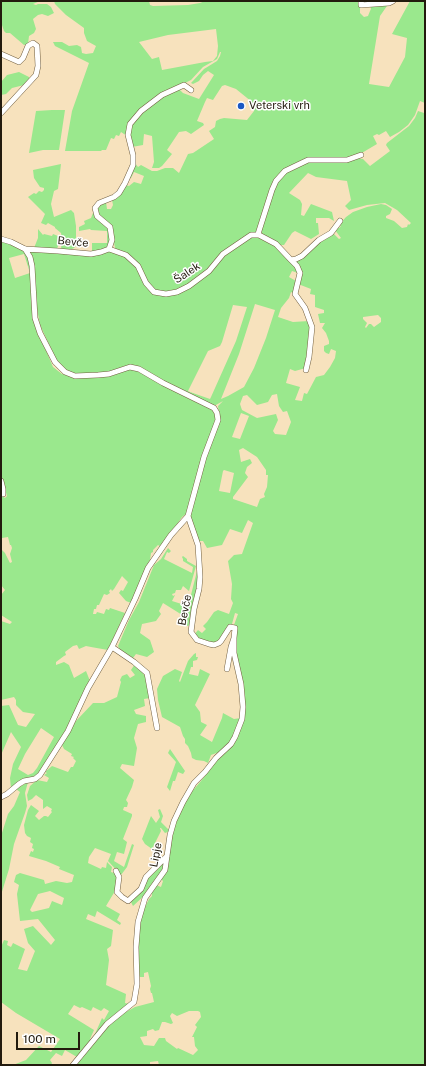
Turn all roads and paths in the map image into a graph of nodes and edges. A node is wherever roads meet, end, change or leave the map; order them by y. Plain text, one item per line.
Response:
1 (361, 1) edge
2 (393, 1) edge
3 (1, 54) edge
4 (191, 90) dead end
5 (1, 113) edge
6 (361, 155) dead end
7 (340, 221) dead end
8 (258, 234) junction
9 (1, 239) edge
10 (25, 249) junction
11 (109, 249) junction
12 (291, 260) junction
13 (306, 370) dead end
14 (1, 481) edge
15 (1, 494) edge
16 (188, 516) junction
17 (234, 638) junction
18 (112, 647) junction
19 (227, 669) dead end
20 (157, 728) dead end
21 (1, 797) edge
22 (167, 856) junction
23 (116, 871) dead end
24 (73, 1065) edge

1 - 2 street
3 - 5 street
4 - 11 street
6 - 8 street
7 - 12 street
8 - 11 street, Šalek
8 - 12 street
9 - 10 street, Bevče
10 - 11 street, Bevče
10 - 16 street
12 - 13 street
14 - 15 street
16 - 17 street, Bevče
16 - 18 street
17 - 19 street
17 - 22 street, Lipje
18 - 20 street
18 - 21 street
22 - 23 street
22 - 24 street, Lipje

